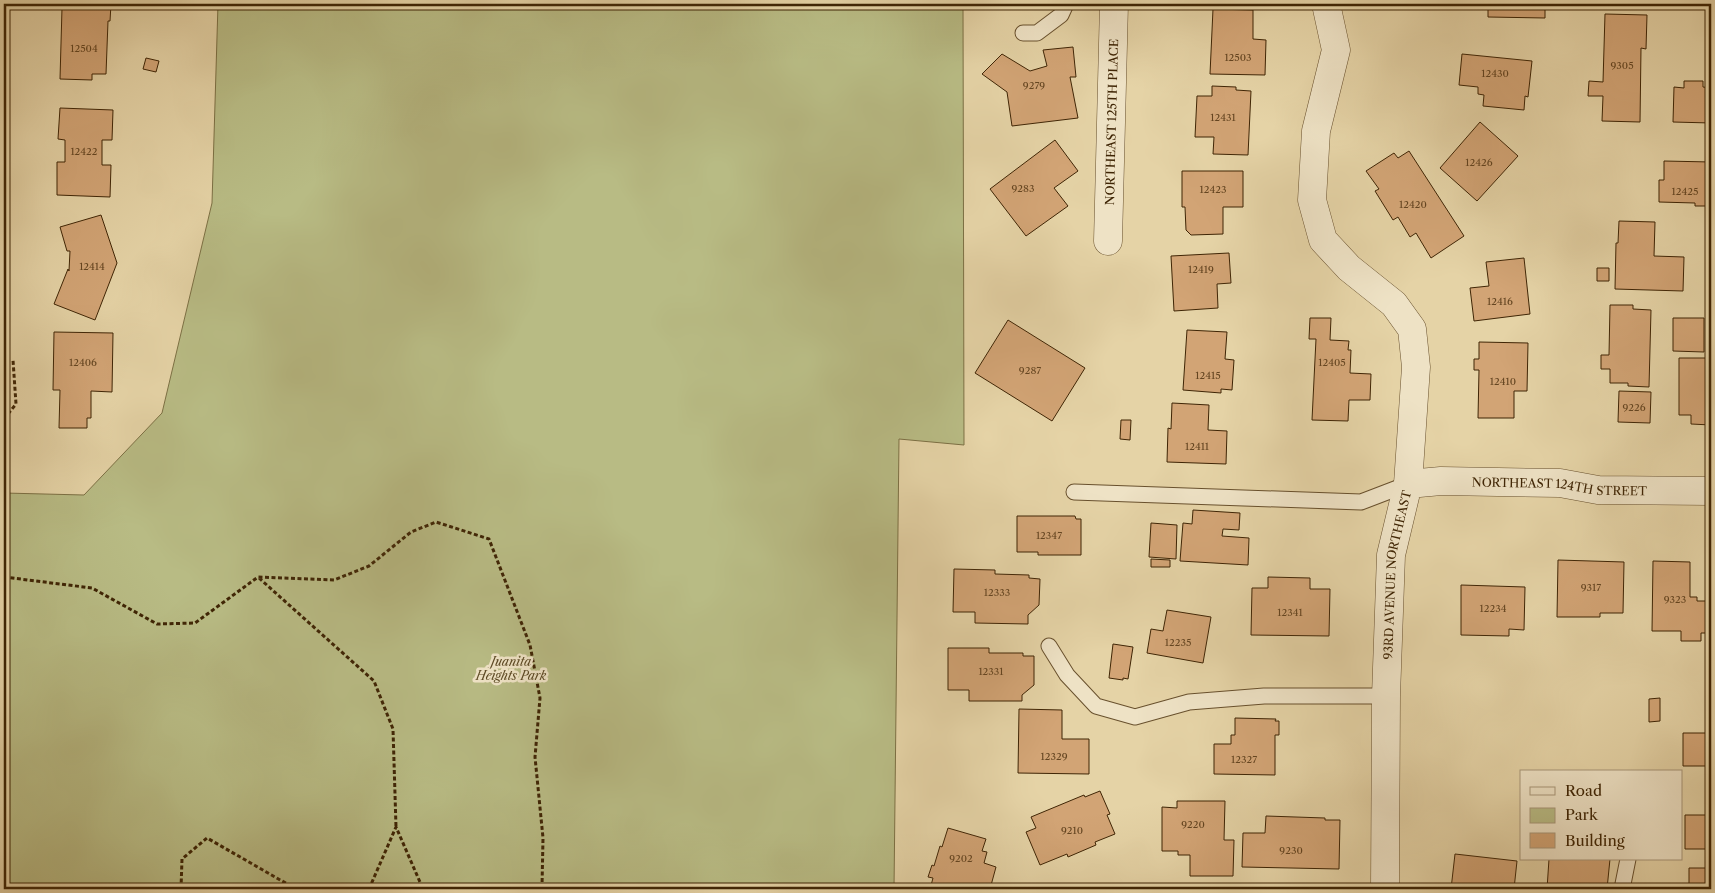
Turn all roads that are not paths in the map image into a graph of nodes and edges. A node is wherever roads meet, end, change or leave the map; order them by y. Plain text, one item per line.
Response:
1 (1066, 4) edge
2 (1114, 4) edge
3 (1326, 4) edge
4 (1023, 33) dead end
5 (1108, 241) dead end
6 (1408, 484) junction
7 (1711, 491) edge
8 (1074, 492) dead end
9 (1049, 646) dead end
10 (1386, 696) junction
11 (1628, 860) edge
12 (1385, 889) edge
13 (1622, 889) edge

1 - 4 lane
2 - 5 street, NORTHEAST 125TH PLACE
3 - 6 street, 93RD AVENUE NORTHEAST
6 - 7 street, NORTHEAST 124TH STREET
6 - 8 lane
6 - 10 street, 93RD AVENUE NORTHEAST
9 - 10 lane
10 - 12 street, 93RD AVENUE NORTHEAST
11 - 13 lane

